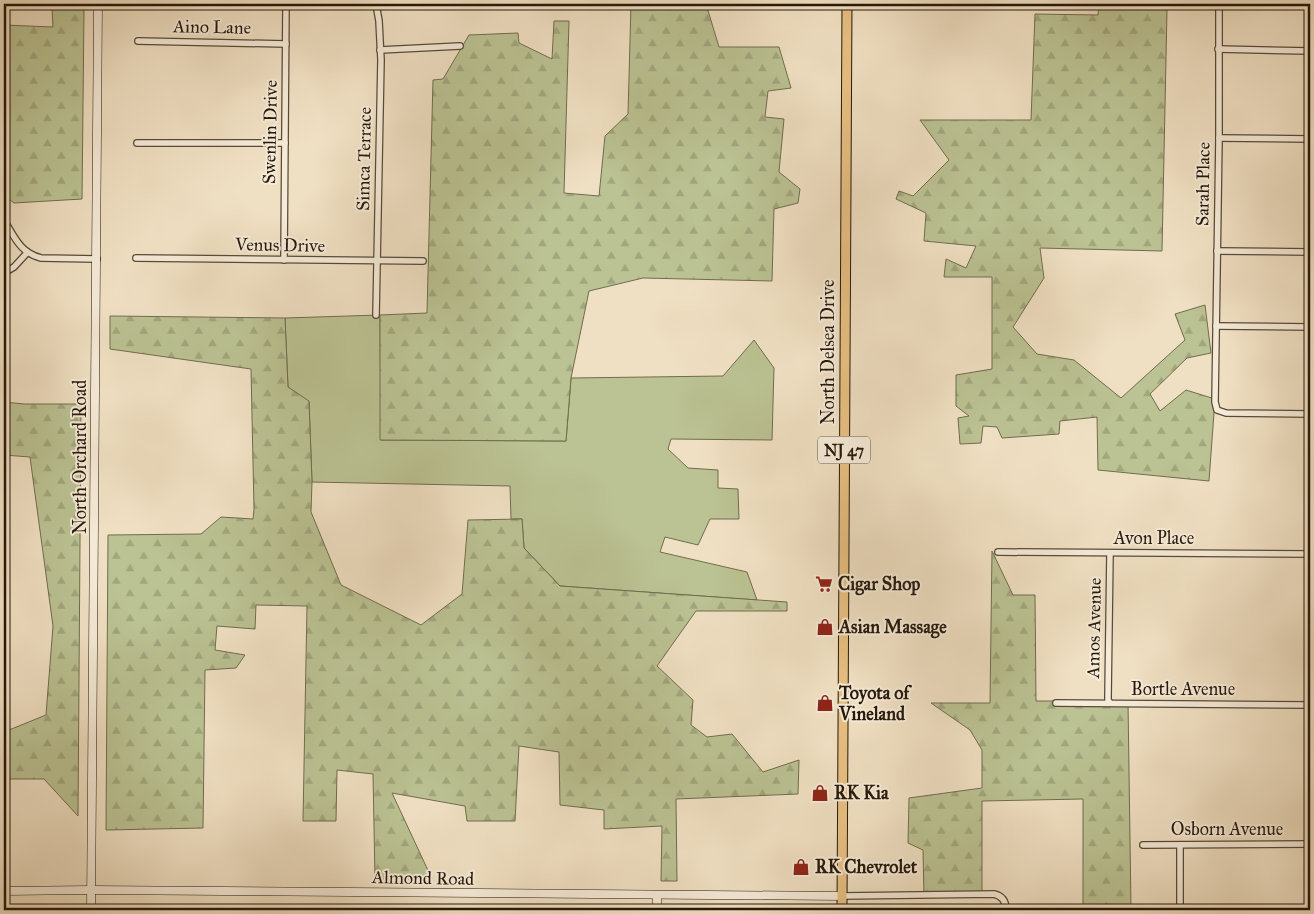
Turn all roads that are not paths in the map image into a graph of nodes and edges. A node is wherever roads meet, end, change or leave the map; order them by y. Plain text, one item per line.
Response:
1 (98, 4) edge
2 (286, 4) edge
3 (376, 4) edge
4 (847, 4) edge
5 (1218, 4) edge
6 (138, 41) dead end
7 (286, 44) junction
8 (460, 46) dead end
9 (1218, 49) junction
10 (380, 50) junction
11 (1310, 51) edge
12 (1219, 138) junction
13 (1310, 139) edge
14 (137, 142) dead end
15 (285, 144) junction
16 (4, 220) edge
17 (1217, 251) junction
18 (1310, 252) edge
19 (27, 253) junction
20 (136, 258) dead end
21 (97, 259) junction
22 (284, 260) junction
23 (378, 261) junction
24 (423, 261) dead end
25 (4, 273) edge
26 (376, 315) dead end
27 (1216, 326) junction
28 (1310, 327) edge
29 (1310, 414) edge
30 (998, 552) dead end
31 (1110, 553) junction
32 (1310, 554) edge
33 (1056, 703) dead end
34 (1110, 703) junction
35 (1310, 705) edge
36 (1310, 844) edge
37 (1144, 845) dead end
38 (1180, 845) junction
39 (92, 890) junction
40 (4, 891) edge
41 (657, 895) junction
42 (842, 896) junction
43 (91, 910) edge
44 (657, 910) edge
45 (842, 910) edge
46 (1006, 910) edge
47 (1180, 910) edge

1 - 21 street, North Orchard Road
2 - 7 street, Swenlin Drive
3 - 10 street, Simca Terrace
4 - 42 main road, North Delsea Drive / NJ 47
5 - 9 street, Sarah Place
6 - 7 street, Aino Lane
7 - 15 street, Swenlin Drive
8 - 10 street
9 - 11 street
9 - 12 street, Sarah Place
10 - 23 street, Simca Terrace
12 - 13 street
12 - 17 street, Sarah Place
14 - 15 street
15 - 22 street, Swenlin Drive
16 - 19 street
17 - 18 street
17 - 27 street, Sarah Place
19 - 21 street
19 - 25 street
20 - 22 street, Venus Drive
21 - 39 street, North Orchard Road
22 - 23 street, Venus Drive
23 - 24 street, Venus Drive
23 - 26 street, Simca Terrace
27 - 28 street
27 - 29 street, Sarah Place
30 - 31 street, Avon Place
31 - 32 street, Avon Place
31 - 34 street, Amos Avenue
33 - 34 street, Bortle Avenue
34 - 35 street, Bortle Avenue
36 - 38 street, Osborn Avenue
37 - 38 street, Osborn Avenue
38 - 47 street
39 - 40 street, Almond Road
39 - 41 street, Almond Road
39 - 43 street, North Orchard Road
41 - 42 street, Almond Road
41 - 44 street
42 - 45 main road, North Delsea Drive / NJ 47
42 - 46 street

